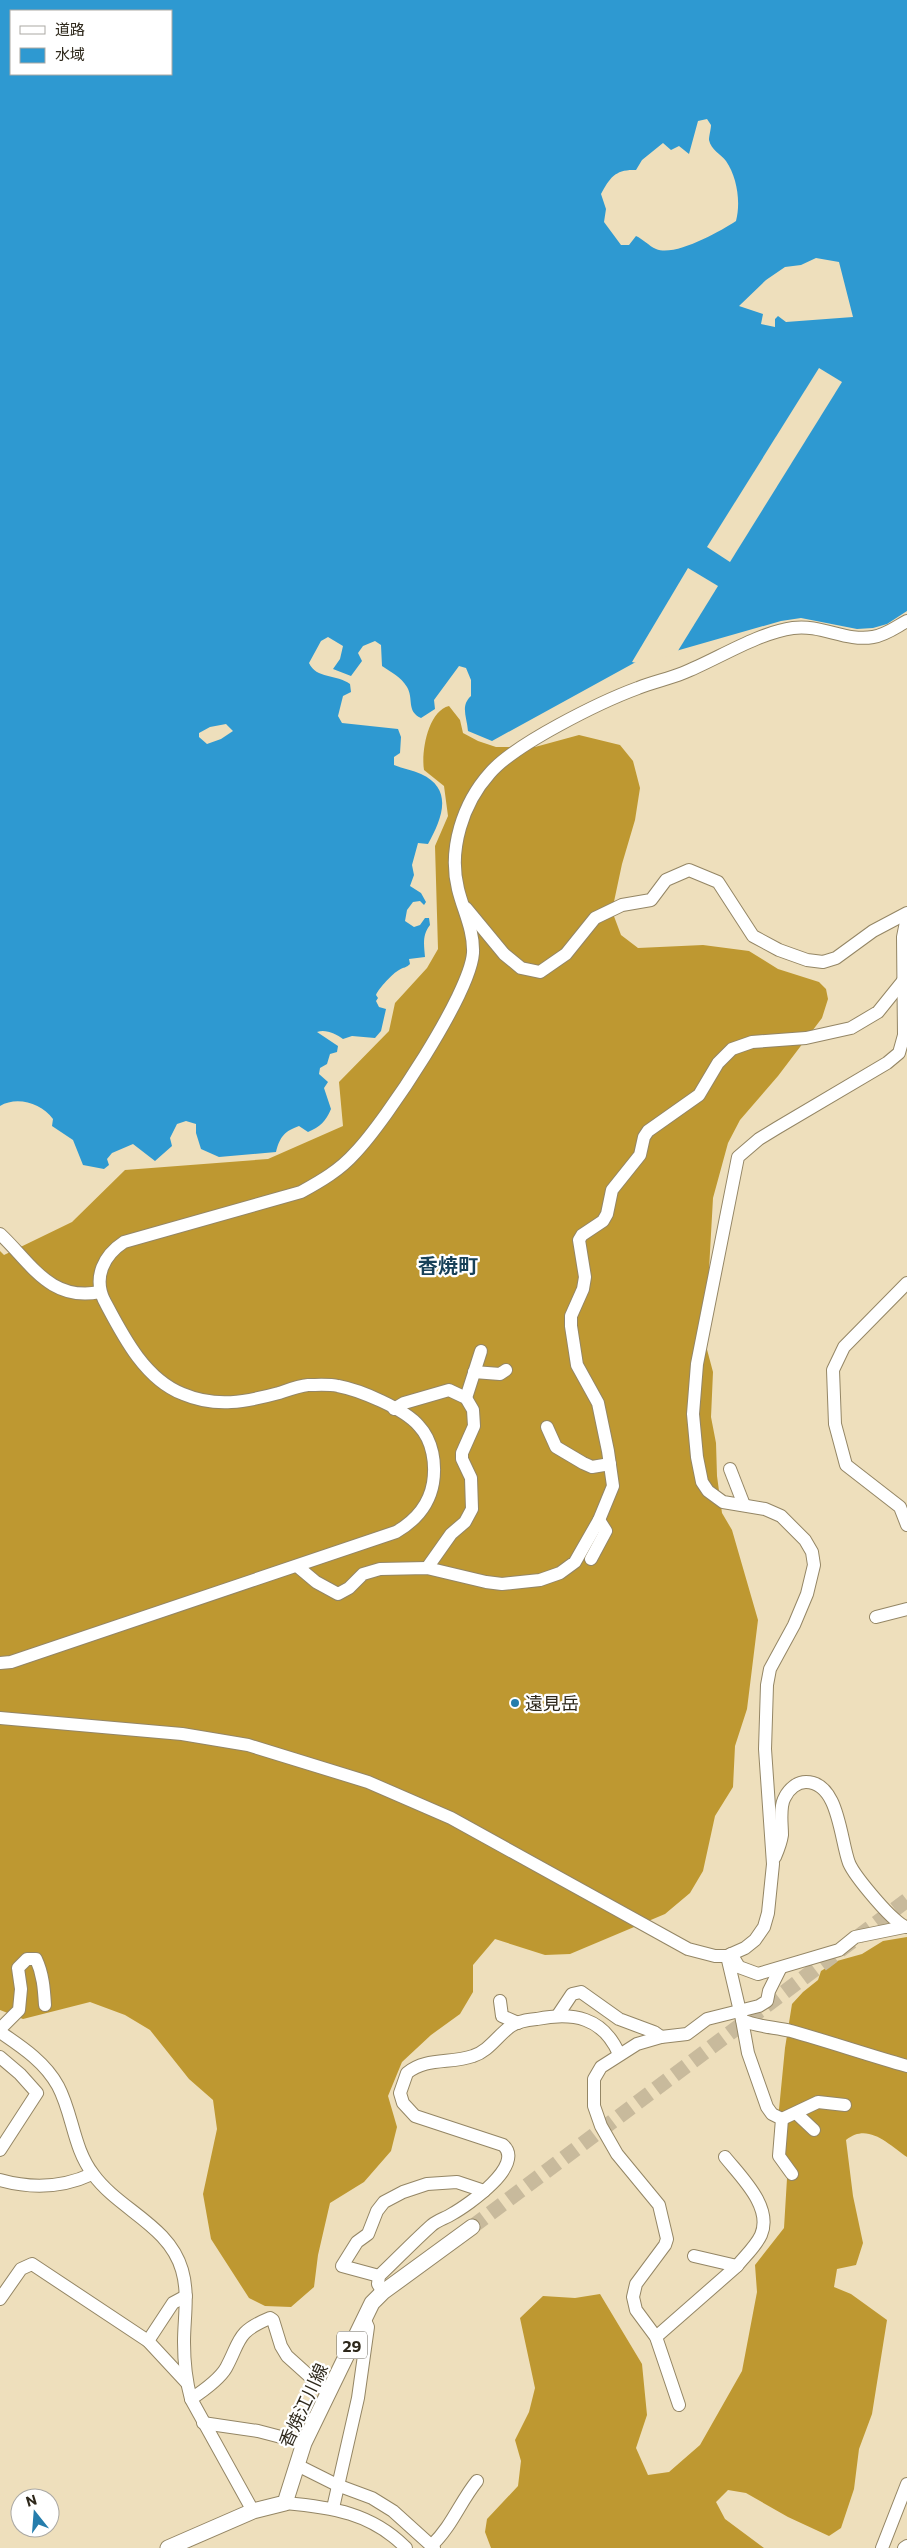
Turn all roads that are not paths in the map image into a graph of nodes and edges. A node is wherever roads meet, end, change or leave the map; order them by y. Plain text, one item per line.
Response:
1 (907, 621) edge
2 (462, 902) junction
3 (907, 913) edge
4 (907, 917) edge
5 (903, 981) junction
6 (0, 1234) edge
7 (907, 1283) edge
8 (100, 1292) junction
9 (481, 1351) dead end
10 (506, 1370) dead end
11 (474, 1372) junction
12 (466, 1398) junction
13 (394, 1409) junction
14 (548, 1427) dead end
15 (610, 1464) junction
16 (730, 1469) dead end
17 (744, 1505) junction
18 (599, 1520) junction
19 (907, 1525) edge
20 (591, 1559) dead end
21 (297, 1566) junction
22 (427, 1568) junction
23 (907, 1609) edge
24 (876, 1617) dead end
25 (0, 1663) edge
26 (0, 1718) edge
27 (773, 1864) junction
28 (906, 1927) edge
29 (729, 1955) junction
30 (780, 1969) junction
31 (500, 2001) dead end
32 (44, 2005) dead end
33 (558, 2015) junction
34 (741, 2015) junction
35 (518, 2023) junction
36 (0, 2031) edge
37 (661, 2037) junction
38 (619, 2054) junction
39 (0, 2057) edge
40 (907, 2066) edge
41 (845, 2105) dead end
42 (797, 2114) junction
43 (782, 2119) junction
44 (814, 2130) dead end
45 (0, 2150) edge
46 (725, 2158) dead end
47 (92, 2174) junction
48 (792, 2174) dead end
49 (0, 2180) edge
50 (484, 2191) junction
51 (472, 2227) tunnel mouth
52 (694, 2256) dead end
53 (737, 2266) junction
54 (379, 2276) junction
55 (384, 2292) junction
56 (186, 2296) junction
57 (0, 2299) edge
58 (364, 2318) junction
59 (656, 2337) junction
60 (148, 2341) junction
61 (187, 2383) junction
62 (327, 2392) junction
63 (191, 2399) junction
64 (679, 2405) dead end
65 (203, 2423) junction
66 (304, 2443) junction
67 (297, 2465) junction
68 (477, 2481) dead end
69 (907, 2484) edge
70 (337, 2485) junction
71 (285, 2503) junction
72 (333, 2508) junction
73 (253, 2511) junction
74 (433, 2546) edge
75 (907, 2546) edge
76 (168, 2548) edge
77 (406, 2548) edge
78 (882, 2548) edge
79 (904, 2548) edge

1 - 2 street
2 - 3 street
2 - 8 street
4 - 5 street
5 - 15 street
5 - 17 street
6 - 8 street
7 - 19 street
8 - 13 street
9 - 11 street
10 - 11 street
11 - 12 street
12 - 13 street
12 - 22 street
13 - 21 street
14 - 15 street
15 - 18 street
16 - 17 street
17 - 27 street
18 - 20 street
18 - 22 street
21 - 22 street
21 - 25 street
23 - 24 street
26 - 29 street
27 - 28 street
27 - 29 street
28 - 30 street
29 - 30 street
29 - 34 street
30 - 34 street
31 - 35 street
32 - 36 street
33 - 35 street
33 - 37 street
33 - 38 street
34 - 37 street
34 - 40 street
34 - 43 street
35 - 50 street
36 - 47 street
37 - 38 street
38 - 59 street
39 - 45 street
41 - 42 street
42 - 43 street
42 - 44 street
43 - 48 street
46 - 53 street
47 - 49 street
47 - 56 street
50 - 54 street
50 - 54 street
51 - 55 main road, 香焼江川線 / 29
52 - 53 street
53 - 59 street
54 - 55 street
55 - 58 main road, 香焼江川線 / 29
56 - 60 street
56 - 61 street
57 - 60 street
58 - 62 main road, 香焼江川線 / 29
58 - 70 street
59 - 64 street
60 - 61 street
61 - 63 street
62 - 63 street
62 - 66 main road, 香焼江川線 / 29
63 - 65 street
65 - 66 street
65 - 73 street
66 - 67 main road, 香焼江川線 / 29
67 - 70 street
67 - 71 main road, 香焼江川線 / 29
68 - 74 street
69 - 78 street
70 - 72 street
70 - 74 street
71 - 72 street
71 - 73 main road
72 - 77 street
73 - 76 main road
75 - 79 street

